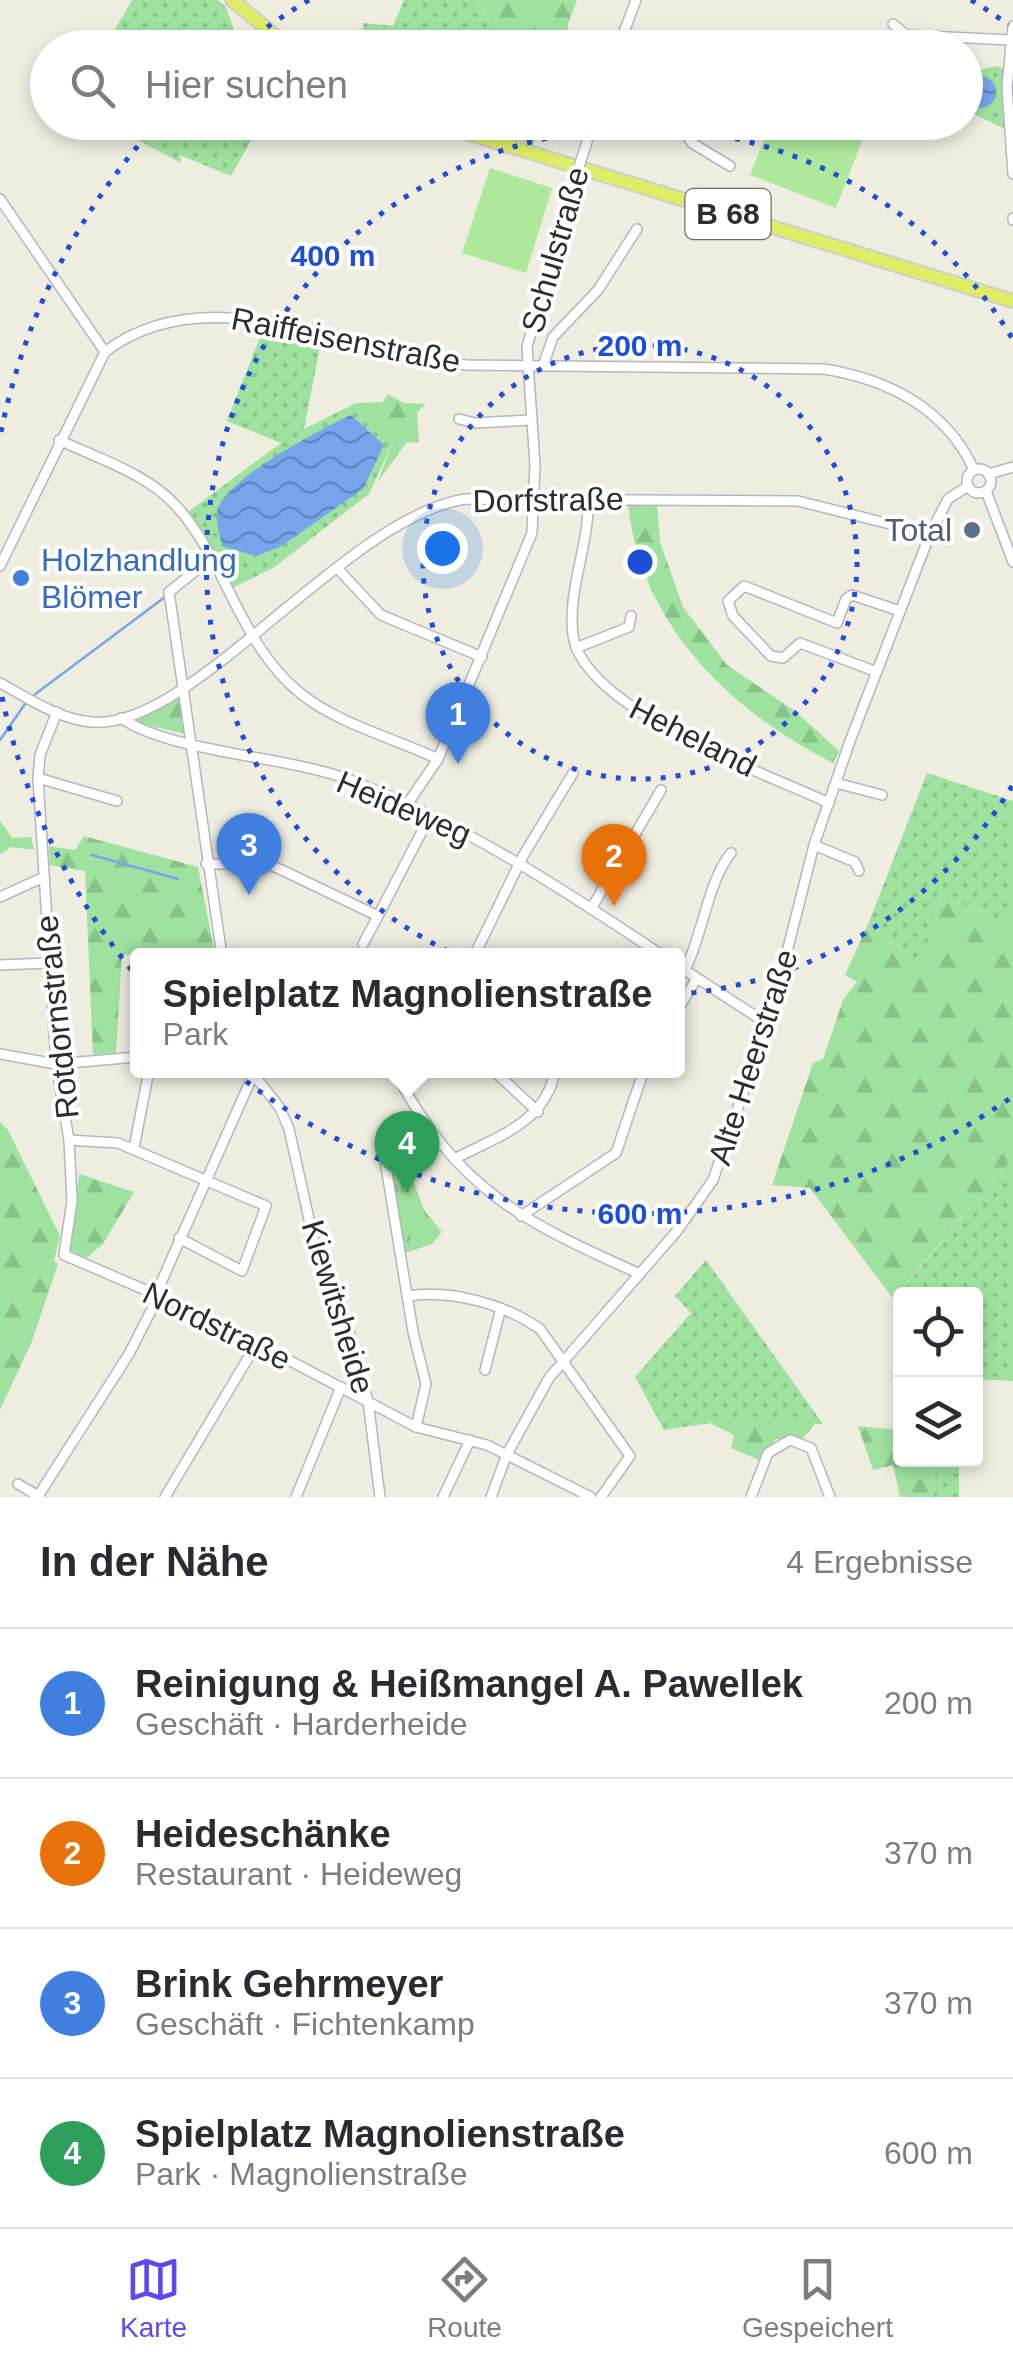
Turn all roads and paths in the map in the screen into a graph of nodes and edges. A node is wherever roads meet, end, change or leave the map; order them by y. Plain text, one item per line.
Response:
1 (232, 0) edge
2 (636, 0) edge
3 (893, 24) dead end
4 (268, 30) edge
5 (625, 30) edge
6 (900, 30) edge
7 (1012, 31) edge
8 (983, 32) edge
9 (489, 140) edge
10 (587, 140) edge
11 (690, 140) edge
12 (730, 166) dead end
13 (1013, 174) edge
14 (0, 199) edge
15 (638, 229) dead end
16 (1013, 300) edge
17 (104, 352) junction
18 (527, 365) junction
19 (544, 366) junction
20 (459, 419) dead end
21 (531, 420) junction
22 (59, 440) junction
23 (1013, 468) edge
24 (974, 470) junction
25 (988, 481) junction
26 (968, 486) junction
27 (534, 498) junction
28 (588, 498) junction
29 (930, 534) junction
30 (209, 560) junction
31 (1013, 562) edge
32 (0, 566) edge
33 (338, 569) junction
34 (900, 611) junction
35 (631, 616) dead end
36 (248, 636) junction
37 (576, 648) junction
38 (482, 656) junction
39 (877, 672) junction
40 (0, 683) edge
41 (184, 688) junction
42 (57, 712) junction
43 (122, 718) junction
44 (193, 742) junction
45 (438, 759) junction
46 (573, 773) dead end
47 (38, 778) junction
48 (836, 783) junction
49 (662, 790) dead end
50 (882, 795) dead end
51 (117, 801) dead end
52 (829, 803) junction
53 (406, 806) junction
54 (430, 816) junction
55 (814, 846) junction
56 (731, 852) dead end
57 (206, 864) junction
58 (520, 864) junction
59 (859, 871) dead end
60 (44, 877) junction
61 (0, 897) edge
62 (591, 908) junction
63 (378, 916) junction
64 (363, 944) dead end
65 (221, 948) edge
66 (478, 948) edge
67 (650, 948) edge
68 (685, 961) edge
69 (49, 963) junction
70 (0, 964) edge
71 (685, 970) edge
72 (697, 978) junction
73 (685, 998) edge
74 (766, 1023) junction
75 (0, 1054) edge
76 (130, 1058) edge
77 (56, 1064) junction
78 (148, 1078) edge
79 (250, 1078) edge
80 (256, 1078) edge
81 (399, 1078) edge
82 (502, 1078) edge
83 (554, 1078) edge
84 (641, 1078) edge
85 (538, 1112) junction
86 (69, 1140) junction
87 (134, 1148) junction
88 (454, 1159) junction
89 (385, 1160) dead end
90 (204, 1182) junction
91 (521, 1216) junction
92 (179, 1238) junction
93 (64, 1256) joint
94 (640, 1274) junction
95 (157, 1294) junction
96 (407, 1296) junction
97 (501, 1308) junction
98 (257, 1343) junction
99 (564, 1361) junction
100 (485, 1370) dead end
101 (341, 1386) junction
102 (368, 1401) junction
103 (416, 1427) junction
104 (470, 1440) junction
105 (507, 1454) junction
106 (18, 1484) dead end
107 (40, 1496) edge
108 (165, 1497) edge
109 (296, 1497) edge
110 (380, 1497) edge
111 (443, 1497) edge
112 (491, 1497) edge
113 (591, 1497) edge
114 (601, 1497) edge
115 (751, 1497) edge
116 (830, 1497) edge

1 - 4 main road
2 - 5 street
3 - 6 street
7 - 8 street
7 - 13 street
9 - 16 main road, B 68
10 - 18 street, Schulstraße, bridge
11 - 12 street
14 - 17 street
15 - 19 street
17 - 18 street, Raiffeisenstraße
17 - 22 street
18 - 19 street, Raiffeisenstraße
18 - 21 street, Schulstraße
19 - 24 street, Raiffeisenstraße
20 - 21 street
21 - 27 street, Schulstraße
22 - 30 street
22 - 32 street
23 - 25 street
24 - 25 street
24 - 26 street
25 - 26 street
25 - 31 street
26 - 29 street, Alte Heerstraße
27 - 28 street, Dorfstraße
27 - 33 street, Dorfstraße
27 - 38 street, Schulstraße
28 - 29 street, Dorfstraße
28 - 37 street
29 - 34 street, Alte Heerstraße
30 - 36 street
30 - 41 street
33 - 36 street, Dorfstraße
33 - 38 street
34 - 39 street, Alte Heerstraße
34 - 39 street
35 - 37 street
36 - 41 street, Dorfstraße
36 - 45 street
37 - 52 street, Heheland
38 - 45 street, Schulstraße
39 - 48 street, Alte Heerstraße
40 - 42 street, Dorfstraße
41 - 43 street, Dorfstraße
41 - 44 street
42 - 43 street, Dorfstraße
42 - 47 street, Rotdornstraße
43 - 44 street, Heideweg
44 - 53 street, Heideweg
44 - 57 street
45 - 53 street, Schulstraße
46 - 58 street
47 - 51 street
47 - 60 street, Rotdornstraße
48 - 50 street
48 - 52 street, Alte Heerstraße
49 - 62 street
52 - 55 street, Alte Heerstraße
53 - 54 street, Heideweg
54 - 58 street, Heideweg
54 - 63 street
55 - 59 street
55 - 74 street, Alte Heerstraße
56 - 68 street
57 - 63 street
57 - 65 street
58 - 62 street, Heideweg
58 - 66 street
60 - 61 street
60 - 69 street, Rotdornstraße
62 - 67 street, Heideweg
63 - 64 street
69 - 70 street
69 - 77 street, Rotdornstraße
71 - 72 street
72 - 73 street
72 - 74 street
74 - 94 street, Alte Heerstraße
75 - 77 street
76 - 77 street
77 - 86 street, Rotdornstraße
78 - 87 street
79 - 90 street
80 - 102 street, Kiewitsheide
81 - 88 street
82 - 85 street
83 - 85 street
84 - 91 street
85 - 88 street
86 - 87 street
86 - 93 street, Rotdornstraße
87 - 90 street
88 - 91 street
89 - 96 street
90 - 92 street
90 - 92 street
91 - 94 street
92 - 95 street
93 - 95 street, Nordstraße
94 - 99 street, Alte Heerstraße
95 - 98 street, Nordstraße
95 - 107 street
96 - 97 street
96 - 103 street
97 - 99 street
97 - 100 street
98 - 101 street, Nordstraße
98 - 108 street
99 - 105 street, Alte Heerstraße
99 - 114 street
101 - 102 street, Nordstraße
101 - 109 street
102 - 103 street, Nordstraße
102 - 110 street, Kiewitsheide
103 - 104 street, Nordstraße
104 - 105 street, Nordstraße
104 - 111 street
105 - 112 street, Alte Heerstraße
105 - 113 street, Nordstraße
106 - 107 street
115 - 116 street

